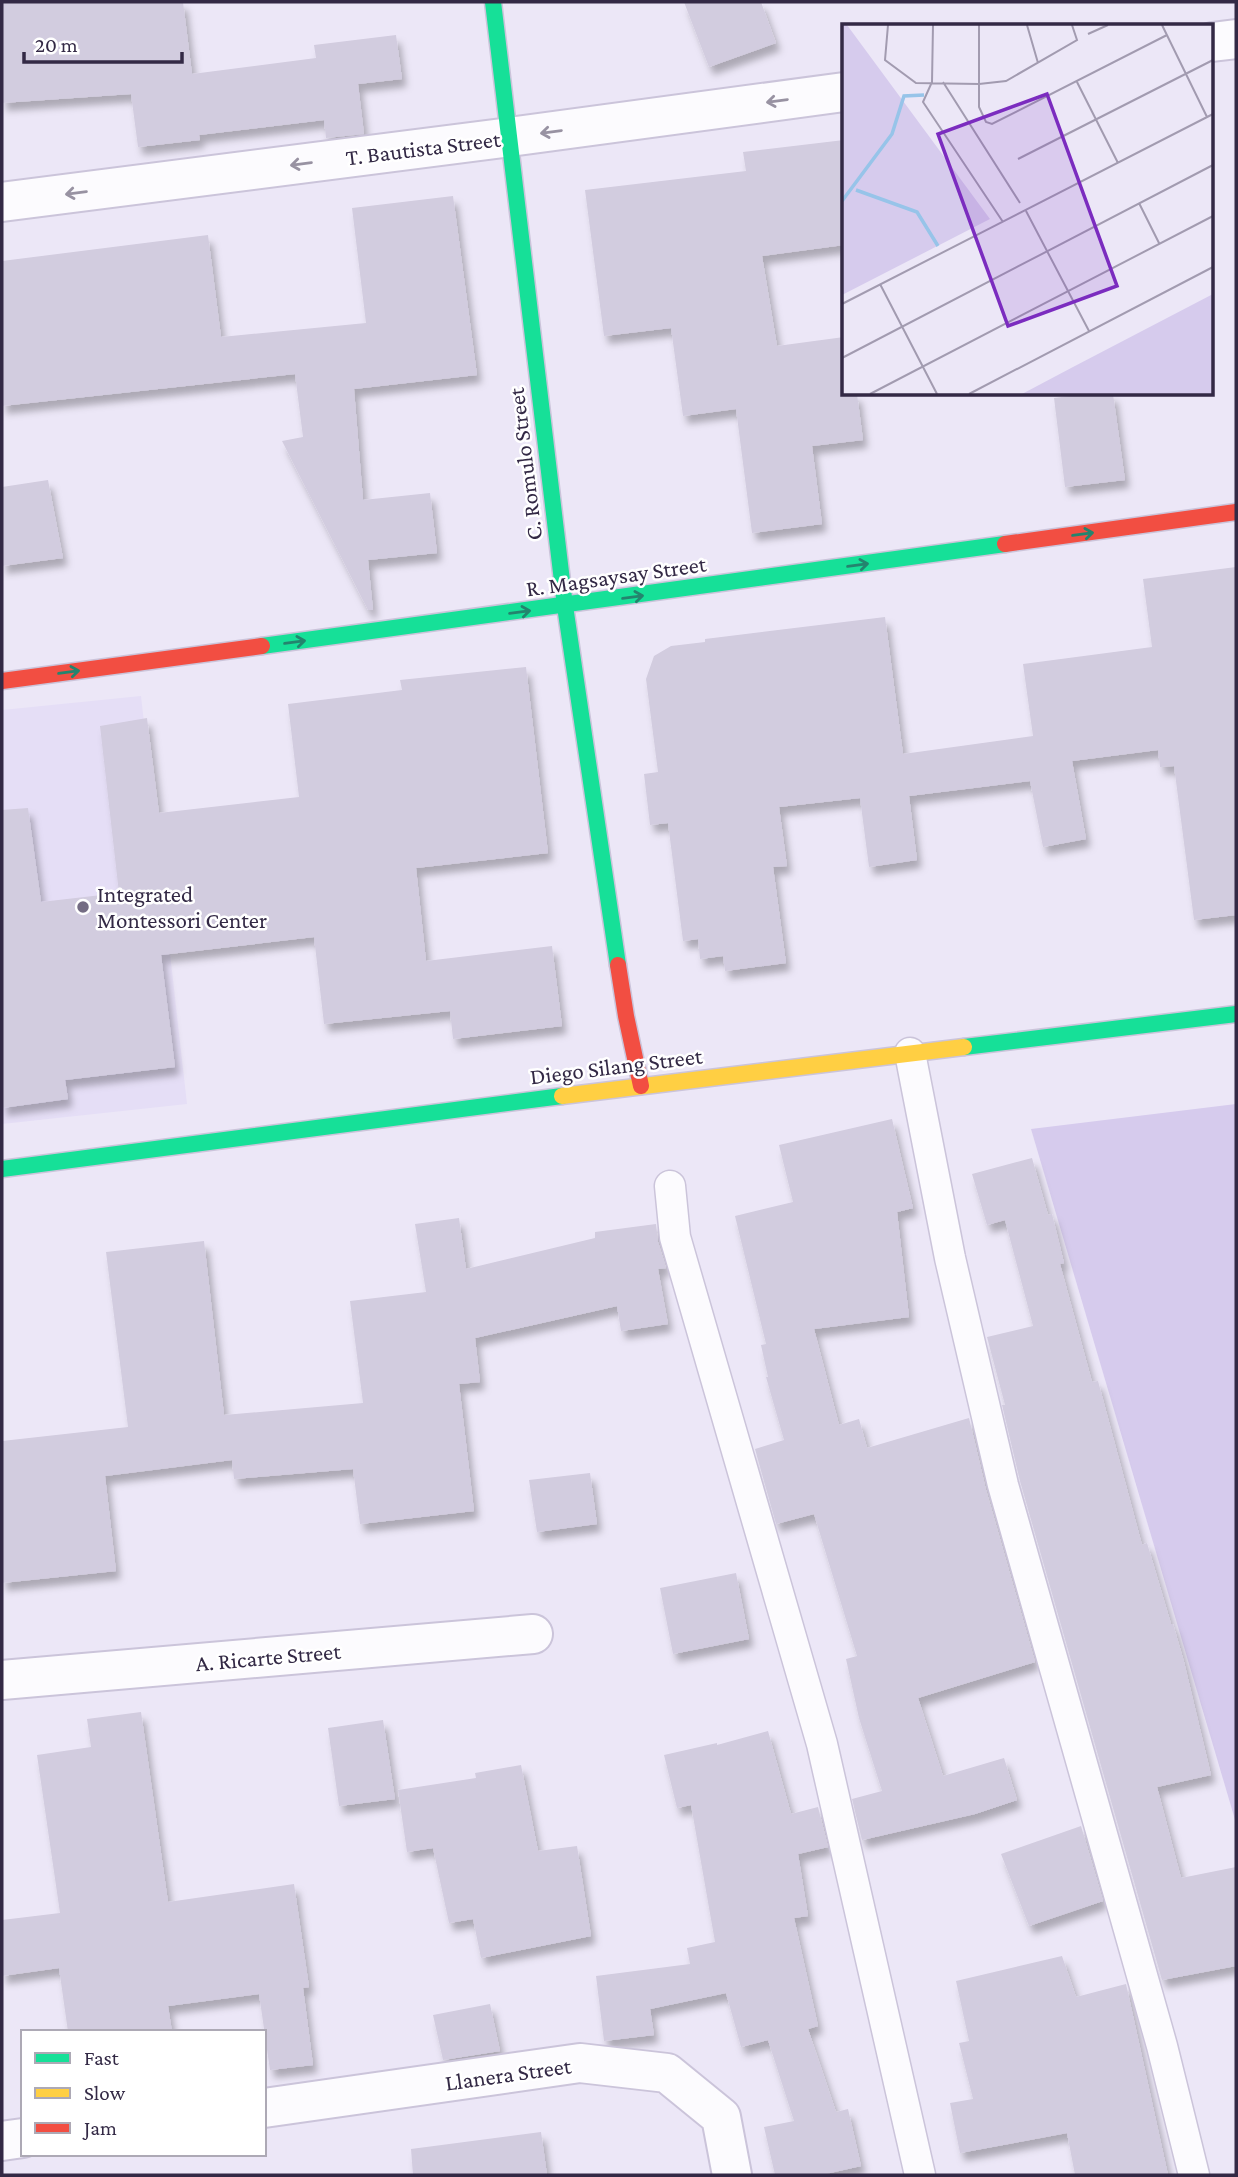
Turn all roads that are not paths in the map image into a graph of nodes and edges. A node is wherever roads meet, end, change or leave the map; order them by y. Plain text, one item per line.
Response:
1 (493, 2) edge
2 (1236, 39) edge
3 (1214, 42) edge
4 (842, 92) edge
5 (510, 137) junction
6 (2, 202) edge
7 (1236, 512) edge
8 (565, 606) junction
9 (2, 681) edge
10 (1236, 1014) edge
11 (910, 1053) junction
12 (640, 1086) junction
13 (2, 1169) edge
14 (670, 1186) dead end
15 (533, 1634) dead end
16 (2, 1680) edge
17 (266, 2108) edge
18 (21, 2138) edge
19 (2, 2141) edge
20 (732, 2175) edge
21 (920, 2175) edge
22 (1194, 2175) edge

1 - 5 street, C. Romulo Street
2 - 3 street
4 -> 5 street, T. Bautista Street
5 -> 6 street, T. Bautista Street
5 - 8 street, C. Romulo Street
8 -> 7 street, R. Magsaysay Street
9 -> 8 street, R. Magsaysay Street
8 - 12 street, C. Romulo Street
10 - 11 street, Diego Silang Street
11 - 12 street, Diego Silang Street
11 - 22 lane
12 - 13 street, Diego Silang Street
14 - 21 lane
15 - 16 street, A. Ricarte Street
17 - 20 street, Llanera Street
18 - 19 street

